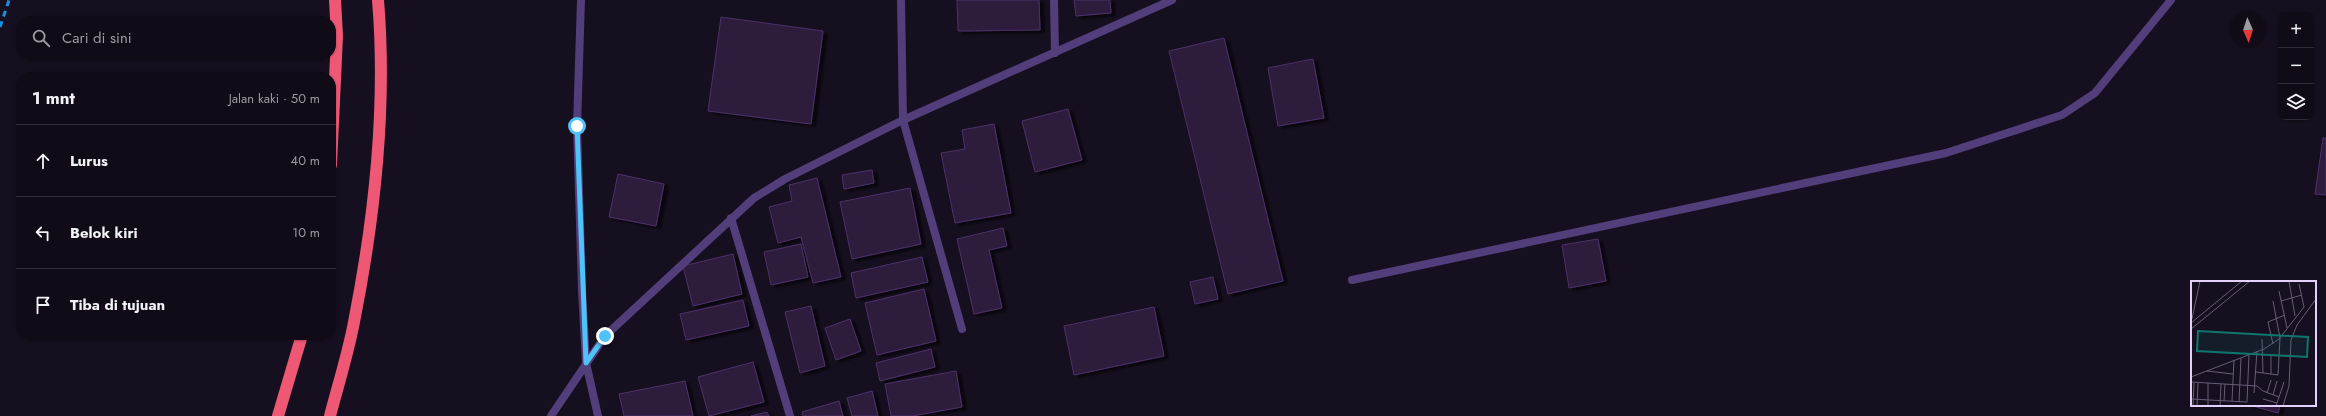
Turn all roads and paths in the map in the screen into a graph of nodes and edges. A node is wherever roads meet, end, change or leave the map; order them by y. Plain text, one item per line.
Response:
1 (335, 0) edge
2 (378, 0) edge
3 (581, 0) edge
4 (901, 0) edge
5 (1054, 0) edge
6 (1172, 0) edge
7 (2171, 0) edge
8 (336, 16) edge
9 (336, 18) edge
10 (1055, 53) junction
11 (336, 58) edge
12 (336, 60) edge
13 (335, 72) edge
14 (903, 120) junction
15 (732, 218) junction
16 (1352, 280) dead end
17 (962, 329) dead end
18 (301, 340) edge
19 (586, 363) junction
20 (278, 416) edge
21 (330, 416) edge
22 (551, 416) edge
23 (598, 416) edge
24 (790, 416) edge

1 - 8 highway
2 - 21 highway
3 - 19 street
4 - 14 street
5 - 10 street
6 - 10 street
7 - 16 street
9 - 11 highway
10 - 14 street
12 - 13 highway
14 - 15 street
14 - 17 street
15 - 19 street
15 - 24 street
18 - 20 highway
19 - 22 street
19 - 23 street

